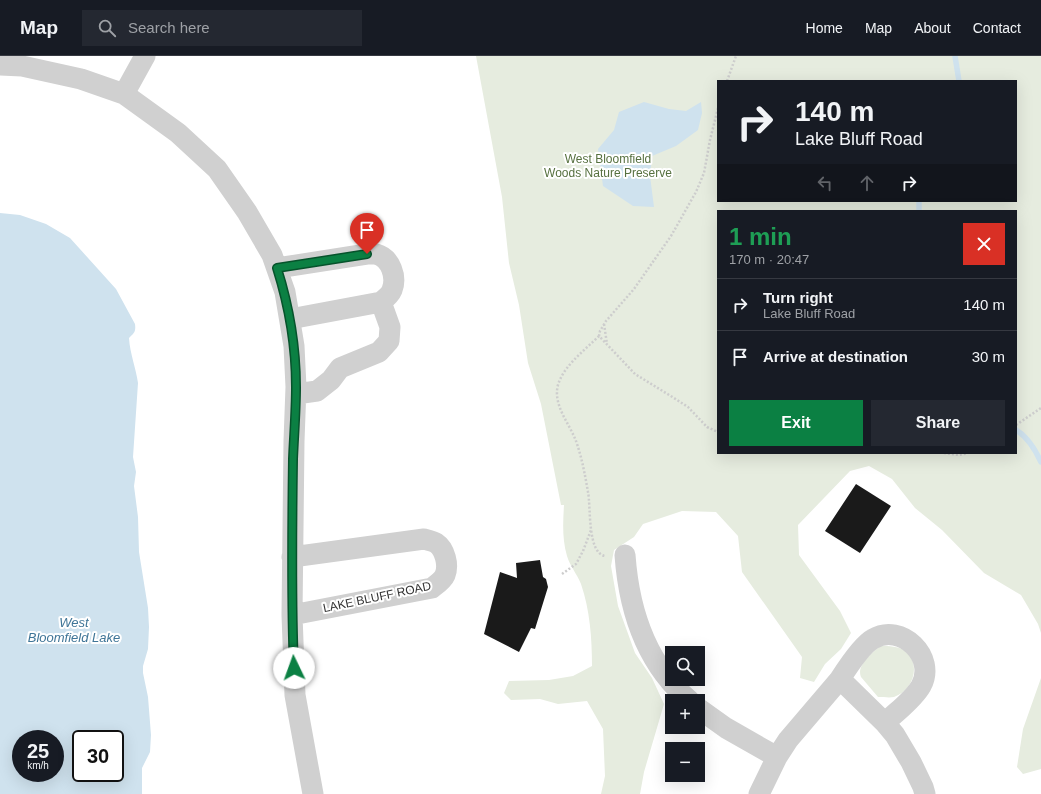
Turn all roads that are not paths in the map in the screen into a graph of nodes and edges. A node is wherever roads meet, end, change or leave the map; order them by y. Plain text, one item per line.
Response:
1 (145, 56) edge
2 (0, 65) edge
3 (124, 94) junction
4 (277, 268) junction
5 (381, 302) junction
6 (290, 319) junction
7 (296, 394) junction
8 (292, 557) junction
9 (625, 557) road end
10 (292, 615) junction
11 (840, 679) junction
12 (683, 694) edge
13 (705, 713) edge
14 (885, 723) junction
15 (777, 757) junction
16 (313, 794) edge
17 (759, 794) edge
18 (925, 794) edge

1 - 3 street
2 - 3 street
3 - 4 street
4 - 5 street
4 - 6 street
5 - 6 street
5 - 7 street
6 - 7 street
7 - 8 street
8 - 10 street
8 - 10 street, LAKE BLUFF ROAD
9 - 12 street
10 - 16 street
11 - 14 street
11 - 14 street
11 - 15 street
13 - 15 street
14 - 18 street
15 - 17 street

